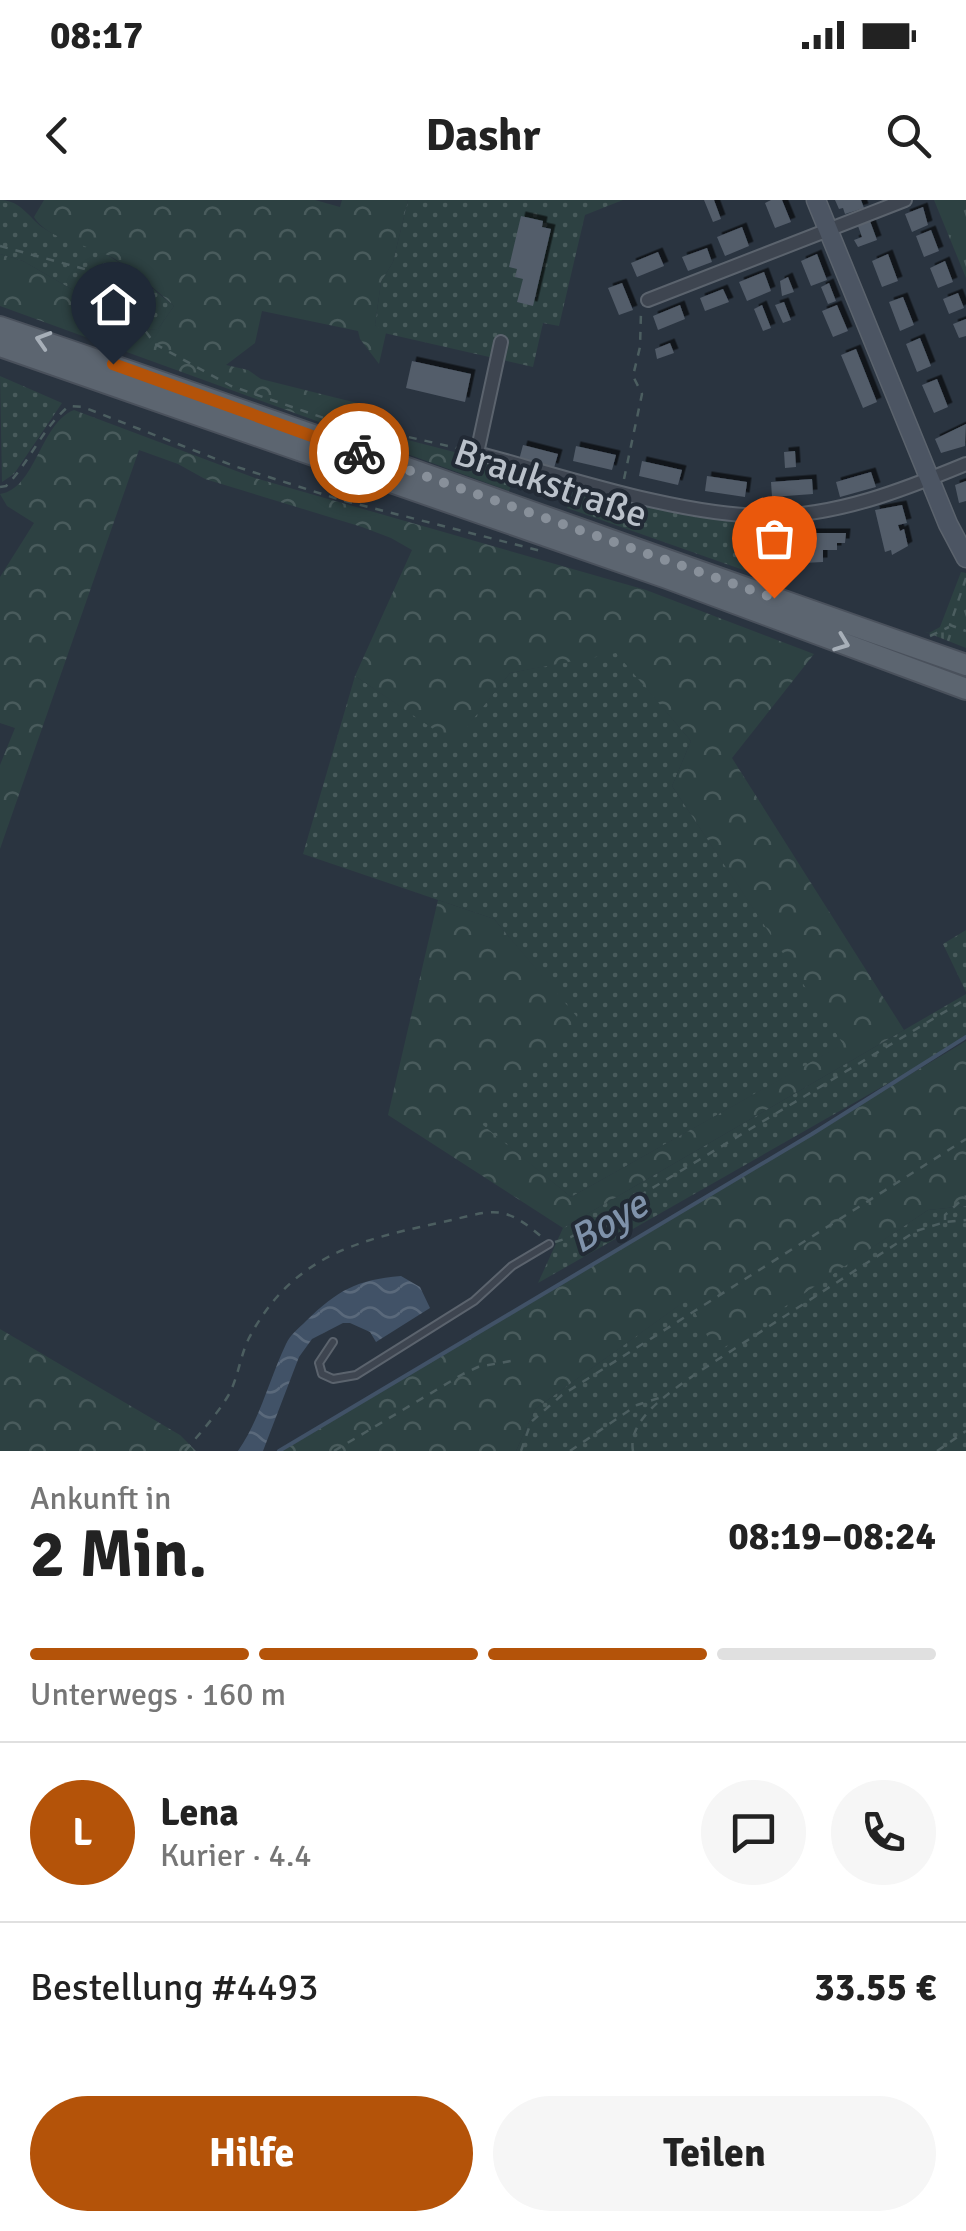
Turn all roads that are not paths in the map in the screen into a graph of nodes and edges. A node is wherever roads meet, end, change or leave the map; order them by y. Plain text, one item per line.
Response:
1 (816, 200) edge
2 (905, 200) edge
3 (829, 230) junction
4 (648, 300) road end
5 (4, 338) edge
6 (501, 342) dead end
7 (966, 464) edge
8 (930, 478) junction
9 (966, 558) edge
10 (966, 665) edge
11 (966, 689) edge
12 (549, 1244) road end
13 (333, 1342) dead end

1 - 3 street
2 - 3 street
3 - 4 street
3 - 8 street
10 -> 5 main road, Braukstraße
5 -> 11 main road, Braukstraße
6 - 8 street
7 - 8 street
8 - 9 street
12 - 13 lane

